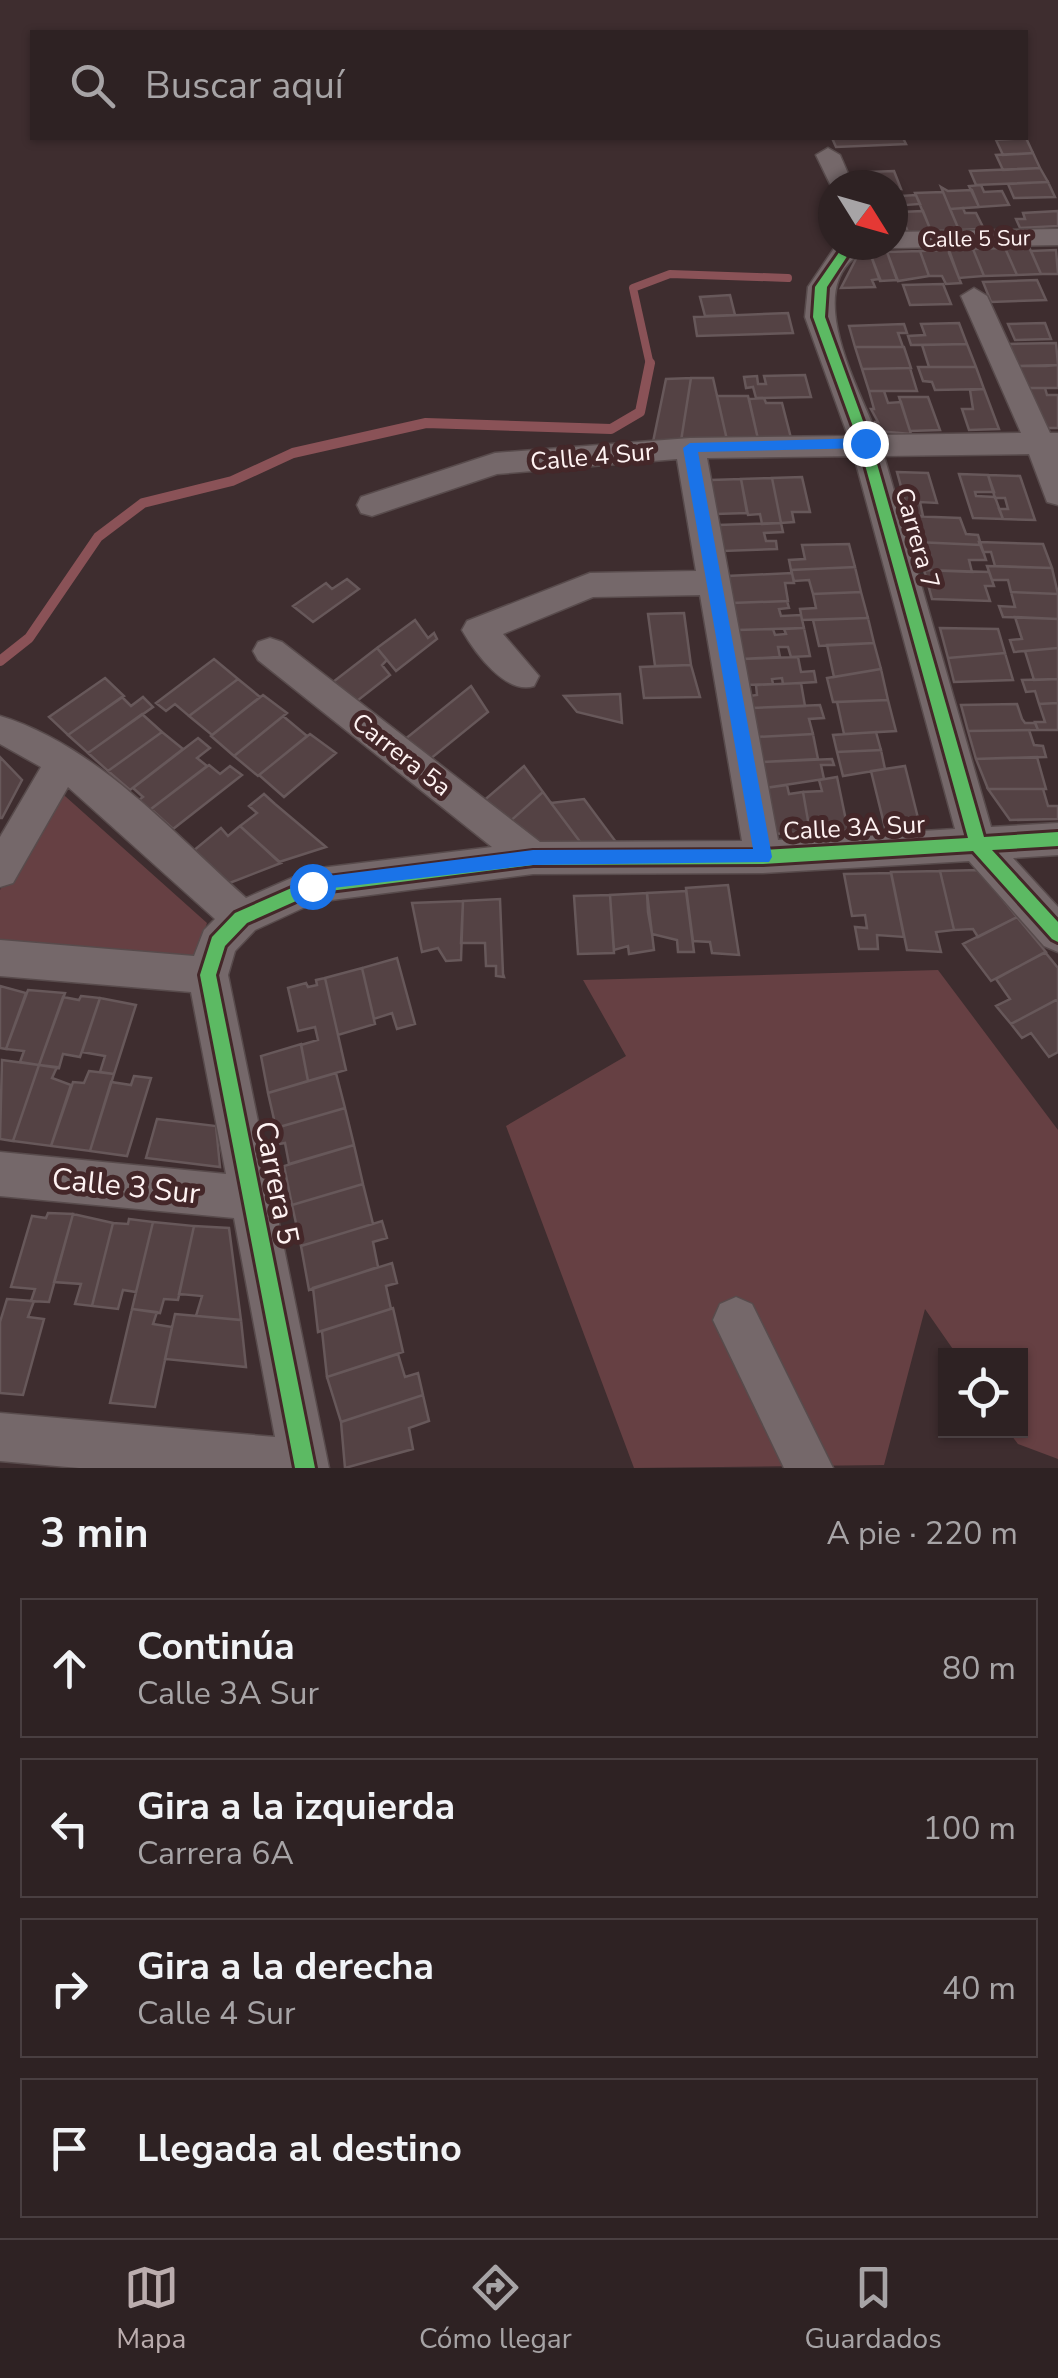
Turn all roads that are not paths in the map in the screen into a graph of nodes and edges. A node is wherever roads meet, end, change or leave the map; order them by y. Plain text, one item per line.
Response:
1 (828, 155) dead end
2 (834, 170) edge
3 (1058, 237) edge
4 (908, 240) edge
5 (848, 260) edge
6 (974, 296) dead end
7 (865, 443) junction
8 (1049, 443) edge
9 (690, 448) junction
10 (1058, 494) edge
11 (372, 505) dead end
12 (716, 583) junction
13 (270, 651) dead end
14 (522, 676) dead end
15 (0, 730) edge
16 (63, 762) junction
17 (1058, 839) edge
18 (978, 845) junction
19 (763, 857) junction
20 (533, 858) junction
21 (0, 870) edge
22 (241, 918) junction
23 (1058, 934) edge
24 (0, 958) edge
25 (208, 975) junction
26 (0, 1174) edge
27 (252, 1198) junction
28 (736, 1320) dead end
29 (0, 1437) edge
30 (304, 1466) edge
31 (809, 1468) edge

1 - 2 street
3 - 4 street, Calle 5 Sur
5 - 7 street, Carrera 7
6 - 8 street
7 - 8 street, Calle 4 Sur
7 - 9 street, Calle 4 Sur
7 - 18 street, Carrera 7
8 - 10 street
9 - 11 street, Calle 4 Sur
9 - 12 street
12 - 14 street
12 - 19 street
13 - 20 street, Carrera 5a
15 - 16 street
16 - 21 street
16 - 22 street
17 - 18 street, Calle 3A Sur
18 - 19 street, Calle 3A Sur
18 - 23 street
19 - 20 street, Calle 3A Sur
20 - 22 street, Calle 3A Sur
22 - 25 street
24 - 25 street
25 - 27 street, Carrera 5
26 - 27 street, Calle 3 Sur
27 - 30 street, Carrera 5
28 - 31 street
29 - 30 street

